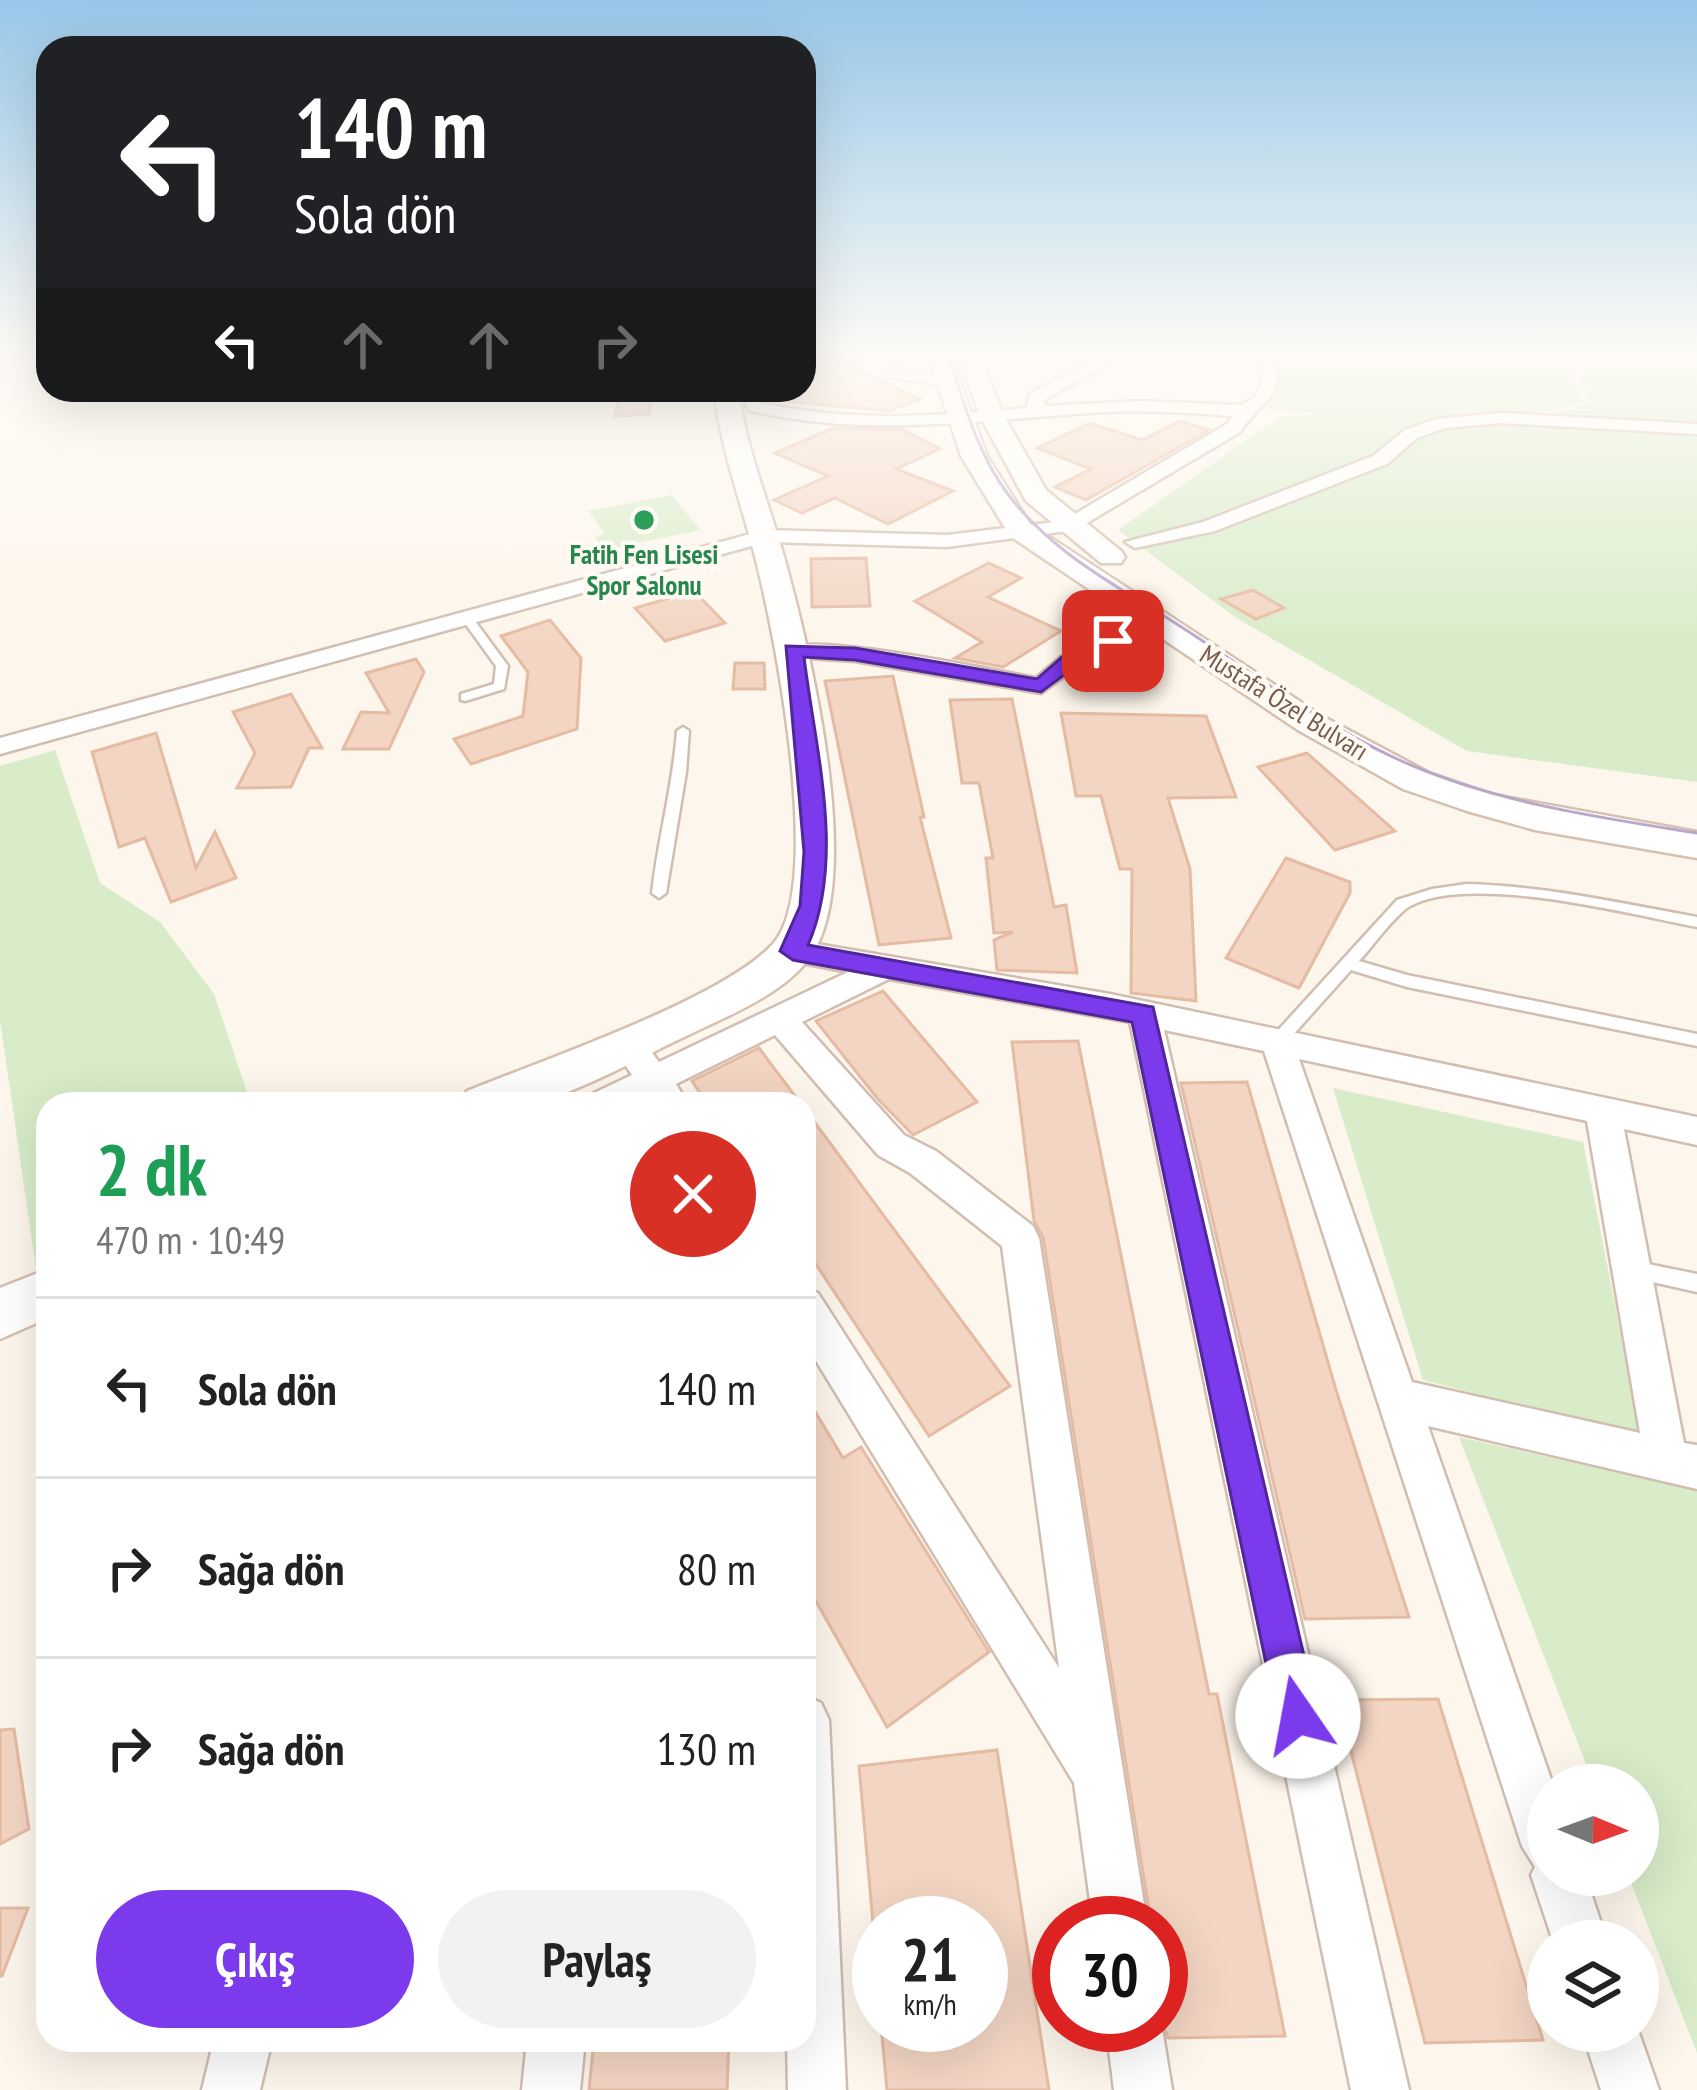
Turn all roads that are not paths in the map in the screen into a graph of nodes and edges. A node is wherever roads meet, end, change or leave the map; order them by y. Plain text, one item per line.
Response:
1 (736, 449) edge
2 (975, 449) edge
3 (1000, 449) edge
4 (1199, 449) edge
5 (1394, 449) edge
6 (1068, 526) junction
7 (1020, 530) junction
8 (765, 536) junction
9 (1135, 542) dead end
10 (468, 619) junction
11 (1113, 641) dead end
12 (793, 650) junction
13 (465, 698) dead end
14 (683, 731) dead end
15 (0, 746) edge
16 (1697, 817) edge
17 (1697, 845) edge
18 (659, 893) dead end
19 (1697, 922) edge
20 (793, 951) junction
21 (1347, 963) junction
22 (884, 968) junction
23 (1144, 1014) junction
24 (780, 1019) junction
25 (1697, 1040) edge
26 (626, 1042) junction
27 (1277, 1042) junction
28 (511, 1092) edge
29 (662, 1092) edge
30 (1604, 1112) junction
31 (1697, 1131) edge
32 (1632, 1270) junction
33 (1697, 1283) edge
34 (36, 1298) edge
35 (0, 1314) edge
36 (816, 1325) edge
37 (1397, 1399) junction
38 (1682, 1464) edge
39 (1100, 1779) junction
40 (1527, 1784) edge
41 (1116, 1896) edge
42 (240, 2052) edge
43 (555, 2052) edge
44 (816, 2052) edge
45 (1138, 2052) edge
46 (1617, 2052) edge
47 (231, 2090) edge
48 (551, 2090) edge
49 (817, 2090) edge
50 (1143, 2090) edge
51 (1380, 2090) edge
52 (1630, 2090) edge

1 - 8 main road
2 - 7 main road, Mustafa Özel Bulvarı
3 - 6 main road, Mustafa Özel Bulvarı
4 - 6 street
5 - 9 street
6 - 7 street
6 - 16 main road, Mustafa Özel Bulvarı
7 - 8 street
7 - 17 main road, Mustafa Özel Bulvarı
8 - 10 street
8 - 12 main road
10 - 13 lane
10 - 15 street
11 - 12 street
12 - 20 main road
14 - 18 lane
19 - 21 lane
20 - 22 street
20 - 26 main road
21 - 25 lane
21 - 27 lane
22 - 23 street
22 - 24 street
23 - 27 street
23 - 51 street
24 - 29 street
24 - 39 street
26 - 28 main road
26 - 29 street
27 - 30 street
27 - 37 street
30 - 31 street
30 - 32 street
32 - 33 lane
32 - 38 street
34 - 35 main road
36 - 39 street
37 - 38 street
37 - 40 street
39 - 41 street
42 - 47 street
43 - 48 street
44 - 49 street
45 - 50 street
46 - 52 street

